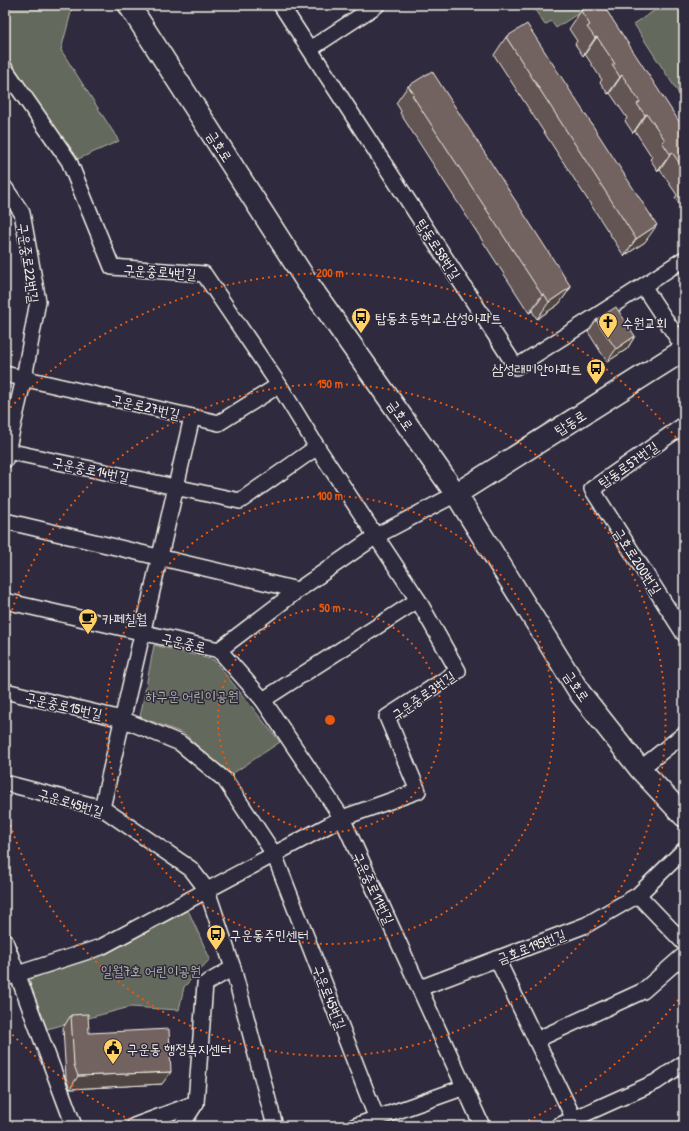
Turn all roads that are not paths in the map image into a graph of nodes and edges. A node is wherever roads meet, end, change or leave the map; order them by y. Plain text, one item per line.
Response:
1 (129, 5) edge
2 (280, 5) edge
3 (378, 5) edge
4 (310, 49) junction
5 (6, 74) edge
6 (5, 188) edge
7 (684, 259) edge
8 (643, 286) junction
9 (684, 349) edge
10 (5, 374) edge
11 (24, 378) junction
12 (279, 385) junction
13 (192, 417) junction
14 (684, 425) edge
15 (317, 447) junction
16 (6, 456) edge
17 (176, 487) junction
18 (592, 490) joint
19 (456, 494) junction
20 (5, 521) edge
21 (376, 536) junction
22 (160, 557) junction
23 (298, 590) junction
24 (418, 600) junction
25 (5, 601) edge
26 (142, 632) junction
27 (684, 634) edge
28 (219, 650) junction
29 (5, 691) edge
30 (263, 700) junction
31 (122, 719) junction
32 (684, 734) edge
33 (640, 769) junction
34 (5, 783) edge
35 (102, 808) junction
36 (684, 816) edge
37 (342, 818) junction
38 (684, 850) edge
39 (274, 854) junction
40 (207, 890) junction
41 (638, 895) junction
42 (5, 941) edge
43 (684, 944) edge
44 (684, 955) edge
45 (497, 959) junction
46 (233, 968) junction
47 (12, 976) edge
48 (420, 988) junction
49 (536, 1040) junction
50 (684, 1063) edge
51 (465, 1087) junction
52 (196, 1103) junction
53 (377, 1119) junction
54 (574, 1119) junction
55 (74, 1126) edge
56 (134, 1126) edge
57 (181, 1126) edge
58 (275, 1126) edge
59 (355, 1126) edge
60 (482, 1126) edge
61 (558, 1126) edge

1 - 19 street, 금호로
2 - 4 street, 탑동로58번길
3 - 4 street
4 - 8 street, 탑동로58번길
5 - 12 street, 구운중로4번길
6 - 11 street, 구운중로22번길
7 - 8 street, 탑동로58번길
8 - 9 street
9 - 19 street, 탑동로
10 - 11 street, 구운로27번길
11 - 13 street, 구운로27번길
11 - 16 street, 구운중로22번길
12 - 13 street, 구운로27번길
12 - 15 street, 구운중로4번길
13 - 17 street
14 - 18 street, 탑동로57번길
15 - 17 street
15 - 21 street, 구운중로4번길
16 - 17 street, 구운중로14번길
17 - 22 street
18 - 27 street, 금호로200번길
19 - 21 street, 구운중로
19 - 33 street, 금호로
20 - 22 street
21 - 23 street, 구운중로
21 - 24 street, 구운중로3번길
22 - 23 street
22 - 26 street
23 - 28 street, 구운중로
24 - 30 street
24 - 37 street, 구운중로3번길
25 - 26 street, 구운중로
26 - 28 street, 구운중로
26 - 31 street, 구운중로15번길
28 - 30 street, 구운중로11번길
29 - 31 street, 구운중로15번길
30 - 37 street, 구운중로11번길
31 - 35 street, 구운중로15번길
31 - 39 street, 구운로45번길
32 - 33 street
33 - 36 street, 금호로
34 - 35 street, 구운로45번길
35 - 40 street, 구운로45번길
37 - 39 street
37 - 48 street, 구운중로11번길
38 - 41 street, 금호로195번길
39 - 40 street
39 - 53 street, 구운로45번길
40 - 46 street, 구운로45번길
40 - 47 street
41 - 43 street
41 - 45 street, 금호로195번길
42 - 47 street
44 - 49 street
45 - 48 street, 금호로195번길
45 - 49 street
46 - 52 street
46 - 58 street, 구운로45번길
47 - 55 street
48 - 51 street, 구운중로11번길
49 - 54 street
50 - 54 street
51 - 53 street
51 - 60 street, 구운중로11번길
52 - 56 street
52 - 57 street
53 - 59 street
54 - 61 street

